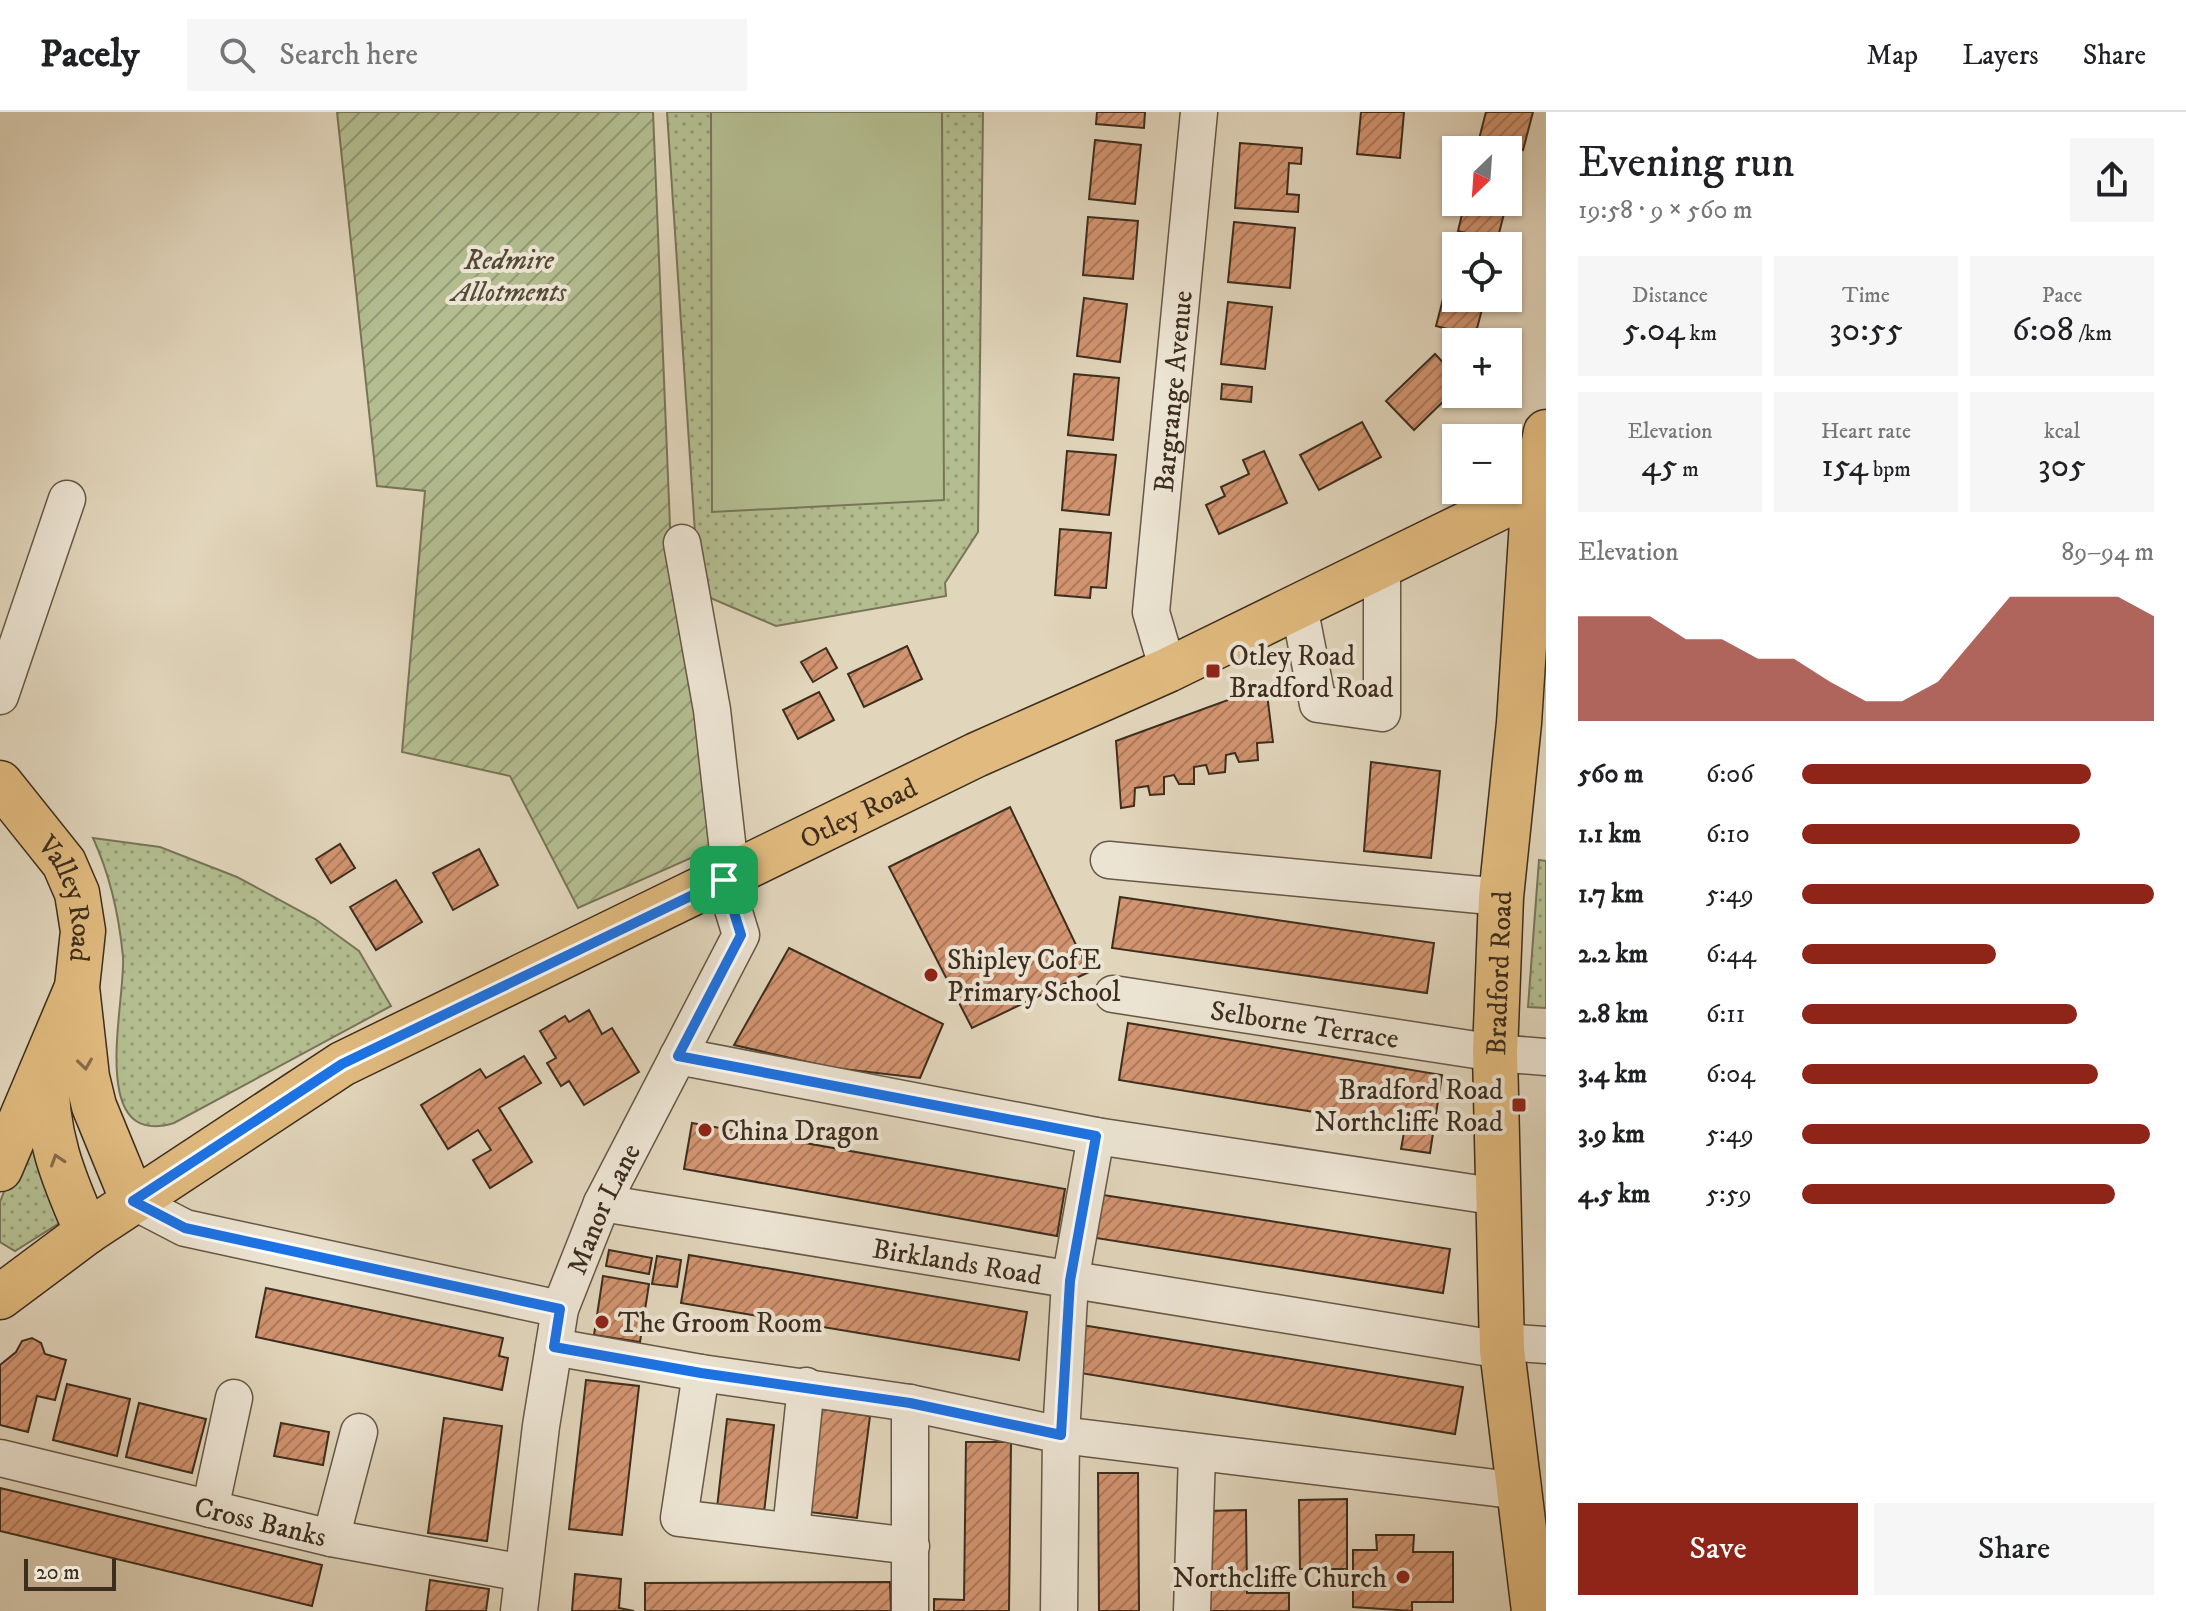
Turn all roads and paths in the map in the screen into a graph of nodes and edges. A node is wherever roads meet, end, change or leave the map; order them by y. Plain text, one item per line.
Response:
1 (1199, 112) edge
2 (1546, 432) edge
3 (1534, 491) junction
4 (67, 499) dead end
5 (682, 543) dead end
6 (1382, 565) junction
7 (1299, 606) junction
8 (1168, 670) junction
9 (0, 696) edge
10 (8, 792) edge
11 (1109, 860) dead end
12 (727, 878) junction
13 (1501, 897) junction
14 (77, 987) junction
15 (1113, 994) dead end
16 (1495, 1053) junction
17 (48, 1054) junction
18 (678, 1056) junction
19 (1546, 1057) edge
20 (1096, 1136) junction
21 (0, 1169) edge
22 (1499, 1197) junction
23 (133, 1201) junction
24 (602, 1203) junction
25 (87, 1232) junction
26 (1070, 1281) junction
27 (0, 1297) edge
28 (560, 1309) junction
29 (1546, 1345) edge
30 (1502, 1346) junction
31 (554, 1347) junction
32 (701, 1373) junction
33 (806, 1386) junction
34 (234, 1398) dead end
35 (910, 1403) junction
36 (359, 1432) dead end
37 (1061, 1435) junction
38 (1197, 1454) junction
39 (0, 1458) edge
40 (210, 1509) junction
41 (1530, 1519) edge
42 (791, 1530) junction
43 (331, 1538) junction
44 (911, 1546) junction
45 (523, 1573) junction
46 (519, 1611) edge
47 (910, 1611) edge
48 (1059, 1611) edge
49 (1192, 1611) edge
50 (1534, 1611) edge

1 - 8 street, Bargrange Avenue
2 - 3 main road, Bradford Road
3 - 6 main road, Otley Road
3 - 13 main road, Bradford Road
4 - 9 street
5 - 12 street, Manor Lane
6 - 7 main road, Otley Road
6 - 7 street
7 - 8 main road, Otley Road
8 - 12 main road, Otley Road
10 - 14 main road, Valley Road
11 - 13 street
12 - 18 street, Manor Lane
12 - 23 main road, Otley Road
13 - 16 main road, Bradford Road
14 - 17 main road, Valley Road
14 -> 23 main road, Valley Road
15 - 16 street, Selborne Terrace
16 - 19 street, Selborne Terrace
16 - 22 main road, Bradford Road
17 - 21 main road, Valley Road
25 -> 17 main road, Valley Road
18 - 20 street
18 - 24 street, Manor Lane
20 - 22 street
20 - 26 street
22 - 30 main road, Bradford Road
23 - 25 main road, Otley Road
23 - 28 street
24 - 26 street, Birklands Road
24 - 28 street, Manor Lane
25 - 27 main road, Otley Road
26 - 30 street, Birklands Road
26 - 37 street
28 - 31 street, Manor Lane
29 - 30 street, Birklands Road
30 - 41 main road, Bradford Road
31 - 32 street
31 - 45 street, Manor Lane
32 - 33 street
32 - 42 street
33 - 35 street
33 - 42 street
34 - 40 street
35 - 37 street
35 - 44 street
36 - 43 street
37 - 38 street
37 - 48 street
38 - 41 street
38 - 49 street
39 - 40 street, Cross Banks
40 - 43 street, Cross Banks
41 - 50 main road, Bradford Road
42 - 44 street
43 - 45 street, Cross Banks
44 - 47 street
45 - 46 street, Manor Lane

